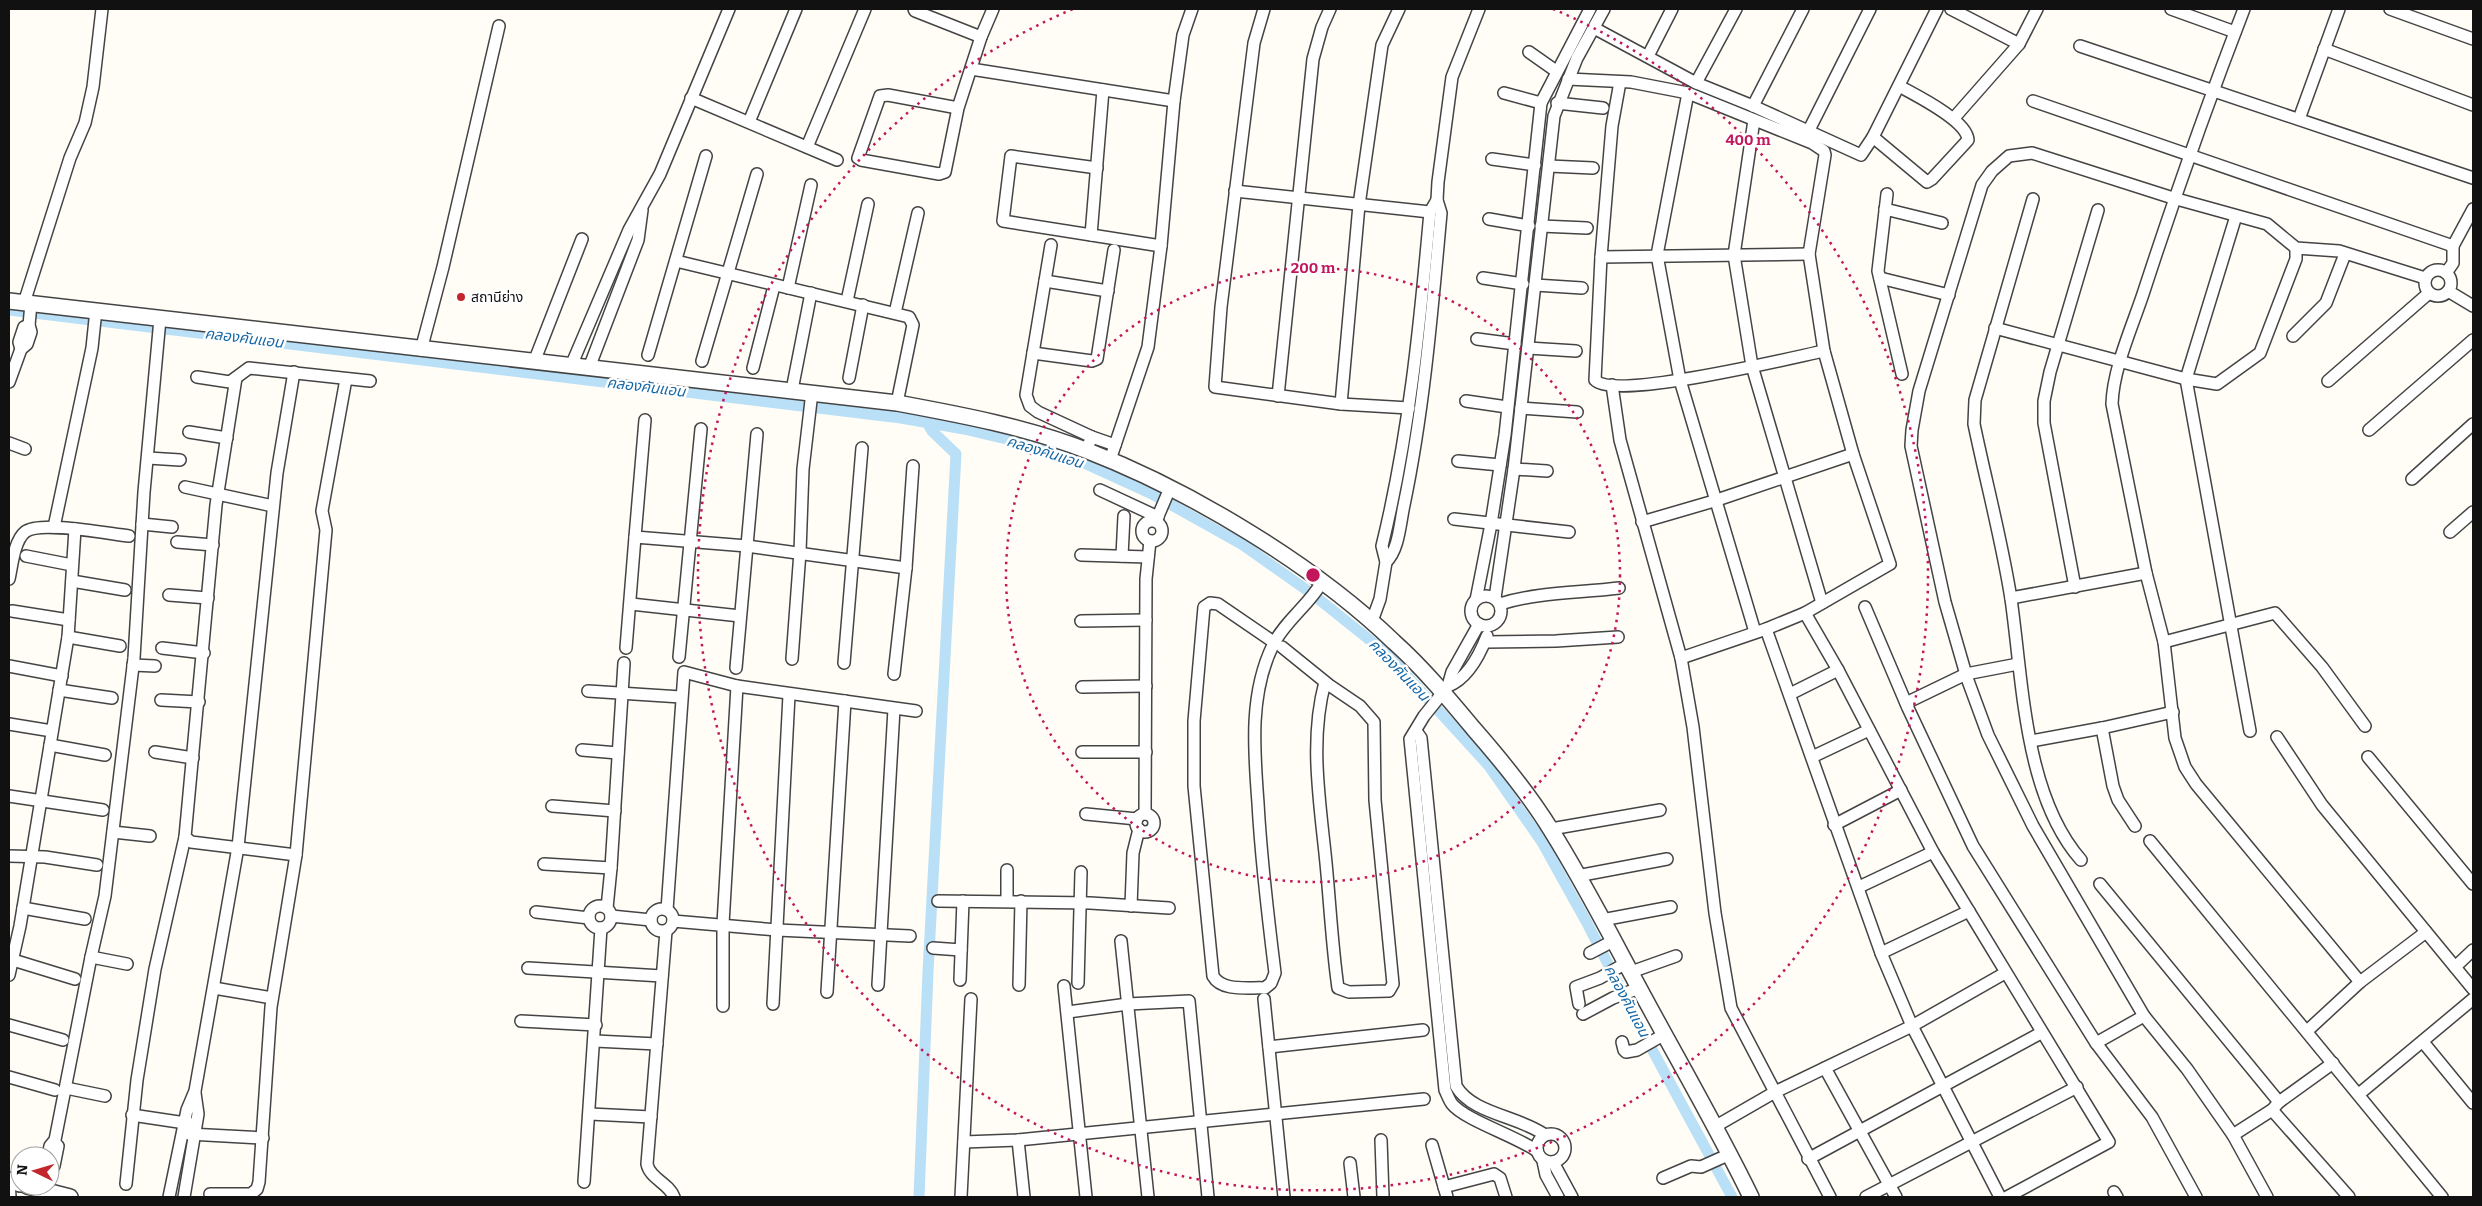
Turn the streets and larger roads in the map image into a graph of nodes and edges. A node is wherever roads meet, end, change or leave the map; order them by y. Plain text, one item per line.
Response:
1 (102, 9) edge
2 (729, 9) edge
3 (796, 9) edge
4 (865, 9) edge
5 (914, 9) edge
6 (993, 9) edge
7 (1192, 9) edge
8 (1264, 9) edge
9 (1330, 9) edge
10 (1399, 9) edge
11 (1479, 9) edge
12 (1587, 9) edge
13 (1604, 9) edge
14 (1672, 9) edge
15 (1736, 9) edge
16 (1803, 9) edge
17 (1870, 9) edge
18 (1937, 9) edge
19 (1951, 9) edge
20 (2037, 9) edge
21 (2171, 9) edge
22 (2244, 9) edge
23 (2338, 9) edge
24 (2390, 9) edge
25 (499, 26) dead end
26 (1594, 28) junction
27 (2235, 32) junction
28 (980, 37) junction
29 (2473, 39) edge
30 (2018, 44) junction
31 (2080, 46) dead end
32 (2324, 49) junction
33 (1529, 52) dead end
34 (1567, 52) junction
35 (1648, 56) junction
36 (1577, 58) junction
37 (971, 69) junction
38 (1556, 71) junction
39 (1568, 79) junction
40 (1620, 82) junction
41 (1696, 84) junction
42 (1899, 86) junction
43 (1103, 90) junction
44 (1504, 92) dead end
45 (2214, 92) junction
46 (1688, 93) junction
47 (691, 98) junction
48 (2033, 101) dead end
49 (1174, 102) junction
50 (1541, 103) junction
51 (1557, 103) junction
52 (2473, 105) edge
53 (1754, 106) junction
54 (958, 108) junction
55 (1603, 108) dead end
56 (1954, 118) junction
57 (2299, 119) junction
58 (1754, 120) junction
59 (749, 122) junction
60 (1809, 130) junction
61 (1873, 137) junction
62 (807, 147) junction
63 (2191, 154) junction
64 (706, 156) dead end
65 (1492, 159) dead end
66 (837, 160) dead end
67 (1535, 165) junction
68 (1549, 166) junction
69 (1097, 168) junction
70 (1593, 168) dead end
71 (757, 174) dead end
72 (2473, 178) edge
73 (811, 186) dead end
74 (1236, 191) junction
75 (1887, 194) dead end
76 (1297, 198) junction
77 (2173, 198) junction
78 (2033, 199) dead end
79 (1437, 200) junction
80 (868, 204) dead end
81 (1359, 205) junction
82 (643, 206) junction
83 (1885, 209) junction
84 (2473, 209) edge
85 (2098, 210) dead end
86 (1430, 212) junction
87 (918, 213) dead end
88 (2236, 216) junction
89 (1490, 219) dead end
90 (1942, 223) dead end
91 (1529, 226) junction
92 (1541, 226) junction
93 (1587, 228) dead end
94 (1091, 235) junction
95 (582, 239) dead end
96 (1051, 245) dead end
97 (1161, 246) junction
98 (2453, 246) junction
99 (2296, 248) junction
100 (1114, 250) dead end
101 (1809, 254) junction
102 (2345, 254) junction
103 (1657, 255) junction
104 (1734, 255) junction
105 (1601, 257) junction
106 (676, 261) junction
107 (2446, 272) junction
108 (728, 274) junction
109 (1483, 278) dead end
110 (1880, 278) junction
111 (2425, 278) junction
112 (1045, 281) junction
113 (1523, 284) junction
114 (1535, 285) junction
115 (774, 286) junction
116 (788, 288) junction
117 (1582, 288) dead end
118 (1108, 291) junction
119 (2448, 291) junction
120 (811, 293) junction
121 (2429, 293) junction
122 (1950, 295) junction
123 (9, 301) edge
124 (847, 301) junction
125 (863, 305) junction
126 (2473, 306) edge
127 (1519, 310) junction
128 (1531, 311) junction
129 (29, 313) junction
130 (95, 313) junction
131 (895, 313) junction
132 (160, 322) junction
133 (1425, 328) junction
134 (1995, 328) junction
135 (2293, 336) dead end
136 (1477, 339) dead end
137 (2473, 340) edge
138 (1515, 344) junction
139 (2057, 345) junction
140 (1528, 348) junction
141 (421, 350) junction
142 (1576, 351) dead end
143 (1824, 351) junction
144 (1033, 353) junction
145 (648, 355) dead end
146 (2121, 360) junction
147 (702, 361) dead end
148 (534, 362) junction
149 (572, 366) junction
150 (1752, 366) junction
151 (589, 368) junction
152 (753, 368) dead end
153 (294, 372) junction
154 (1902, 374) dead end
155 (197, 377) dead end
156 (236, 378) junction
157 (849, 378) dead end
158 (346, 379) junction
159 (2186, 379) junction
160 (1680, 380) junction
161 (370, 381) dead end
162 (2328, 381) dead end
163 (9, 382) edge
164 (1612, 385) junction
165 (792, 390) junction
166 (812, 395) junction
167 (1278, 396) junction
168 (1466, 401) dead end
169 (897, 403) junction
170 (1341, 404) junction
171 (1507, 407) junction
172 (1409, 408) junction
173 (1521, 408) junction
174 (1577, 412) dead end
175 (645, 420) dead end
176 (2473, 424) edge
177 (701, 429) dead end
178 (2369, 430) dead end
179 (189, 432) dead end
180 (757, 434) dead end
181 (1505, 436) junction
182 (1517, 437) junction
183 (227, 438) junction
184 (9, 443) edge
185 (1089, 443) junction
186 (1115, 445) junction
187 (862, 448) dead end
188 (25, 449) dead end
189 (1853, 454) junction
190 (1401, 457) junction
191 (148, 458) junction
192 (1413, 458) junction
193 (180, 460) dead end
194 (1110, 460) junction
195 (1458, 460) dead end
196 (1500, 465) junction
197 (913, 466) dead end
198 (1514, 469) junction
199 (1547, 471) dead end
200 (1786, 475) junction
201 (2412, 479) dead end
202 (185, 487) dead end
203 (1100, 490) dead end
204 (1169, 490) junction
205 (218, 495) junction
206 (1714, 501) junction
207 (273, 506) junction
208 (2473, 512) edge
209 (1124, 516) dead end
210 (1158, 517) junction
211 (1454, 519) dead end
212 (1642, 522) junction
213 (142, 524) junction
214 (1492, 524) junction
215 (1506, 526) junction
216 (54, 527) junction
217 (172, 527) dead end
218 (74, 529) junction
219 (1569, 532) dead end
220 (2450, 532) dead end
221 (129, 536) dead end
222 (635, 537) junction
223 (177, 542) dead end
224 (690, 542) junction
225 (213, 545) junction
226 (747, 546) junction
227 (800, 552) junction
228 (1081, 554) dead end
229 (26, 556) dead end
230 (1122, 556) junction
231 (1148, 557) junction
232 (852, 560) junction
233 (1386, 562) junction
234 (72, 565) junction
235 (906, 568) junction
236 (2146, 573) junction
237 (9, 579) edge
238 (72, 581) junction
239 (1319, 586) junction
240 (2075, 587) junction
241 (1619, 588) dead end
242 (124, 590) dead end
243 (169, 595) dead end
244 (208, 598) junction
245 (2011, 598) junction
246 (1476, 600) junction
247 (1498, 601) junction
248 (1822, 603) junction
249 (631, 604) junction
250 (1865, 607) dead end
251 (683, 608) junction
252 (12, 611) dead end
253 (1805, 612) junction
254 (740, 616) junction
255 (69, 620) junction
256 (1146, 620) junction
257 (1081, 621) dead end
258 (1372, 621) junction
259 (1485, 624) junction
260 (2231, 626) junction
261 (1761, 631) junction
262 (68, 636) junction
263 (1618, 637) dead end
264 (1485, 642) junction
265 (2164, 642) junction
266 (1278, 645) junction
267 (120, 646) dead end
268 (162, 648) dead end
269 (626, 648) dead end
270 (204, 653) junction
271 (679, 657) dead end
272 (1681, 658) junction
273 (792, 660) dead end
274 (624, 663) dead end
275 (844, 663) dead end
276 (2018, 664) junction
277 (133, 665) junction
278 (9, 666) edge
279 (155, 666) dead end
280 (736, 668) dead end
281 (1838, 670) junction
282 (894, 674) dead end
283 (1966, 674) junction
284 (62, 676) junction
285 (1325, 682) junction
286 (737, 686) junction
287 (1146, 686) junction
288 (1082, 687) dead end
289 (59, 690) junction
290 (588, 691) dead end
291 (1444, 692) junction
292 (621, 694) junction
293 (1790, 694) junction
294 (789, 695) junction
295 (682, 697) junction
296 (112, 698) dead end
297 (161, 700) dead end
298 (845, 701) junction
299 (198, 702) junction
300 (1906, 703) junction
301 (894, 710) junction
302 (916, 711) dead end
303 (2172, 712) junction
304 (9, 724) edge
305 (2365, 726) dead end
306 (2102, 728) junction
307 (1869, 730) junction
308 (52, 731) junction
309 (1416, 731) junction
310 (2250, 731) dead end
311 (2277, 737) dead end
312 (2031, 741) junction
313 (50, 745) junction
314 (582, 750) dead end
315 (155, 752) dead end
316 (1082, 752) dead end
317 (1146, 752) junction
318 (618, 753) junction
319 (106, 755) dead end
320 (2368, 756) dead end
321 (1812, 757) junction
322 (193, 758) junction
323 (1900, 790) junction
324 (9, 796) edge
325 (40, 800) junction
326 (552, 806) dead end
327 (103, 810) dead end
328 (1660, 810) dead end
329 (615, 811) junction
330 (1086, 814) dead end
331 (1140, 821) junction
332 (1834, 825) junction
333 (2135, 826) dead end
334 (1551, 829) junction
335 (113, 832) junction
336 (150, 836) dead end
337 (185, 837) junction
338 (2150, 841) dead end
339 (238, 846) junction
340 (1933, 852) junction
341 (296, 855) junction
342 (9, 856) edge
343 (31, 857) junction
344 (1667, 859) dead end
345 (2081, 860) dead end
346 (544, 864) dead end
347 (96, 865) dead end
348 (612, 868) junction
349 (1007, 870) dead end
350 (1081, 872) dead end
351 (1577, 876) junction
352 (2100, 884) dead end
353 (2473, 884) edge
354 (1859, 887) junction
355 (938, 901) dead end
356 (963, 901) junction
357 (1007, 901) junction
358 (1021, 901) junction
359 (1081, 903) junction
360 (1131, 906) junction
361 (1671, 907) dead end
362 (23, 908) junction
363 (1169, 908) dead end
364 (667, 910) junction
365 (1969, 911) junction
366 (536, 912) dead end
367 (609, 912) junction
368 (589, 918) junction
369 (85, 919) dead end
370 (651, 920) junction
371 (1602, 920) junction
372 (673, 921) junction
373 (723, 924) junction
374 (14, 925) edge
375 (601, 928) junction
376 (777, 930) junction
377 (666, 931) junction
378 (2426, 932) junction
379 (831, 933) junction
380 (880, 935) junction
381 (910, 936) dead end
382 (1121, 941) dead end
383 (1610, 943) junction
384 (933, 948) dead end
385 (961, 950) junction
386 (2473, 950) edge
387 (1880, 952) junction
388 (1590, 953) dead end
389 (1676, 956) dead end
390 (91, 957) junction
391 (13, 960) junction
392 (127, 964) dead end
393 (2455, 967) junction
394 (528, 968) dead end
395 (1624, 968) junction
396 (598, 972) junction
397 (2005, 973) junction
398 (9, 975) edge
399 (662, 976) junction
400 (75, 979) dead end
401 (960, 980) dead end
402 (2360, 982) junction
403 (1078, 983) dead end
404 (878, 985) dead end
405 (1019, 985) dead end
406 (1064, 986) dead end
407 (214, 988) junction
408 (2473, 989) edge
409 (1634, 990) junction
410 (827, 992) dead end
411 (272, 998) junction
412 (971, 999) dead end
413 (1264, 999) dead end
414 (2473, 999) edge
415 (773, 1004) dead end
416 (1128, 1004) junction
417 (723, 1006) dead end
418 (1068, 1012) junction
419 (2144, 1016) junction
420 (521, 1021) dead end
421 (9, 1025) edge
422 (596, 1025) junction
423 (1912, 1026) junction
424 (1423, 1030) dead end
425 (2307, 1031) junction
426 (2042, 1033) junction
427 (1661, 1037) junction
428 (63, 1040) dead end
429 (595, 1041) junction
430 (1622, 1042) dead end
431 (2422, 1042) junction
432 (2096, 1043) junction
433 (657, 1044) junction
434 (1269, 1047) junction
435 (2333, 1063) junction
436 (1825, 1068) junction
437 (9, 1077) edge
438 (1943, 1086) junction
439 (2077, 1087) junction
440 (60, 1089) junction
441 (1775, 1092) junction
442 (2359, 1094) junction
443 (105, 1096) dead end
444 (1424, 1099) dead end
445 (2473, 1103) edge
446 (2276, 1106) junction
447 (1276, 1113) junction
448 (590, 1114) junction
449 (132, 1116) junction
450 (651, 1117) junction
451 (1201, 1121) junction
452 (1716, 1126) junction
453 (1141, 1127) junction
454 (190, 1129) junction
455 (1861, 1131) junction
456 (1080, 1134) junction
457 (1545, 1135) junction
458 (2233, 1135) junction
459 (262, 1138) junction
460 (55, 1140) junction
461 (1018, 1140) junction
462 (1381, 1140) dead end
463 (964, 1142) junction
464 (1973, 1143) junction
465 (1432, 1145) dead end
466 (50, 1146) edge
467 (58, 1146) edge
468 (1537, 1151) junction
469 (1726, 1156) junction
470 (1808, 1159) junction
471 (1548, 1162) junction
472 (1350, 1163) dead end
473 (1663, 1178) dead end
474 (9, 1180) edge
475 (584, 1182) dead end
476 (126, 1184) dead end
477 (1890, 1184) junction
478 (170, 1192) edge
479 (1446, 1192) edge
480 (185, 1193) edge
481 (210, 1194) dead end
482 (10, 1197) edge
483 (674, 1197) edge
484 (961, 1197) edge
485 (1024, 1197) edge
486 (1086, 1197) edge
487 (1148, 1197) edge
488 (1208, 1197) edge
489 (1284, 1197) edge
490 (1354, 1197) edge
491 (1383, 1197) edge
492 (1506, 1197) edge
493 (1558, 1197) edge
494 (1572, 1197) edge
495 (1751, 1197) edge
496 (1830, 1197) edge
497 (1866, 1197) edge
498 (1896, 1197) edge
499 (2000, 1197) edge
500 (2007, 1197) edge
501 (2196, 1197) edge
502 (2267, 1197) edge
503 (2349, 1197) edge
504 (2442, 1197) edge

1 - 129 street
2 - 47 street
3 - 59 street
4 - 62 street
5 - 28 street
6 - 28 street
7 - 49 street
8 - 74 street
9 - 76 street
10 - 81 street
11 - 79 street
12 - 34 street
13 - 26 street
14 - 35 street
15 - 41 street
16 - 53 street
17 - 60 street
18 - 42 street
19 - 30 street
20 - 30 street
21 - 27 street
22 - 27 street
23 - 32 street
24 - 29 street
25 - 141 street
26 - 35 street
26 - 36 street
27 - 45 street
28 - 37 street
30 - 56 street
31 - 45 street
32 - 52 street
32 - 57 street
33 - 38 street
34 - 36 street
34 - 38 street
35 - 41 street
36 - 39 street
37 - 43 street
37 - 54 street
38 - 50 street
39 - 40 street
39 - 51 street
40 - 46 street
40 - 105 street
41 - 53 street
42 - 56 street
42 - 61 street
43 - 49 street
43 - 69 street
44 - 50 street
45 - 57 street
45 - 63 street
46 - 58 street
46 - 103 street
47 - 59 street
47 - 82 street
48 - 63 street
49 - 97 street
50 - 67 street
51 - 55 street
51 - 68 street
53 - 60 street
54 - 54 street
56 - 61 street
57 - 72 street
58 - 101 street
58 - 104 street
59 - 62 street
60 - 61 street
62 - 66 street
63 - 77 street
63 - 98 street
64 - 106 street
65 - 67 street
67 - 91 street
68 - 70 street
68 - 92 street
69 - 94 street
69 - 94 street
71 - 108 street
73 - 116 street
74 - 76 street
74 - 167 street
75 - 83 street
76 - 81 street
76 - 167 street
77 - 88 street
77 - 122 street
77 - 146 street
78 - 134 street
79 - 86 street
79 - 133 street
80 - 124 street
81 - 86 street
81 - 170 street
82 - 149 street
82 - 151 street
83 - 90 street
83 - 110 street
84 - 98 street
85 - 139 street
86 - 133 street
87 - 131 street
88 - 99 street
88 - 159 street
89 - 91 street
91 - 113 street
92 - 93 street
92 - 114 street
94 - 97 street
95 - 148 street
96 - 112 street
97 - 186 street
98 - 107 street
99 - 102 street
99 - 159 street
100 - 118 street
101 - 104 street
101 - 143 street
102 - 111 street
102 - 135 street
103 - 104 street
103 - 105 street
103 - 160 street
104 - 150 street
105 - 164 street
106 - 108 street
106 - 145 street
107 - 111 street
107 - 119 street
108 - 115 street
108 - 147 street
109 - 113 street
110 - 122 street
110 - 154 street
111 - 121 street
112 - 118 street
112 - 144 street
113 - 127 street
114 - 117 street
114 - 128 street
115 - 116 street
115 - 152 street
116 - 120 street
118 - 144 street
119 - 121 street
119 - 126 street
120 - 124 street
120 - 165 street
121 - 162 street
122 - 283 street
123 - 129 street
124 - 125 street
125 - 131 street
125 - 157 street
127 - 128 street
127 - 138 street
128 - 140 street
129 - 130 street
129 - 163 street
130 - 132 street
130 - 216 street
131 - 169 street
132 - 141 street
132 - 191 street
133 - 172 street
133 - 192 street
134 - 139 street
134 - 245 street
136 - 138 street
137 - 178 street
138 - 171 street
139 - 146 street
139 - 240 street
140 - 142 street
140 - 173 street
141 - 148 street
143 - 150 street
143 - 189 street
144 - 185 street
146 - 159 street
146 - 236 street
148 - 149 street
149 - 151 street
150 - 160 street
150 - 200 street
151 - 165 street
153 - 156 street
153 - 158 street
153 - 207 street
155 - 156 street
156 - 183 street
158 - 161 street
158 - 341 street
159 - 260 street
160 - 164 street
160 - 206 street
164 - 212 street
165 - 166 street
166 - 169 street
166 - 227 street
167 - 170 street
168 - 171 street
169 - 185 street
170 - 172 street
171 - 181 street
172 - 190 street
173 - 174 street
173 - 182 street
175 - 222 street
176 - 201 street
177 - 224 street
179 - 183 street
180 - 226 street
181 - 182 street
181 - 196 street
182 - 198 street
183 - 205 street
184 - 188 street
185 - 186 street
185 - 194 street
186 - 194 street
187 - 232 street
189 - 200 street
189 - 248 street
190 - 192 street
190 - 233 street
191 - 193 street
191 - 213 street
192 - 233 street
194 - 204 street
195 - 196 street
196 - 214 street
197 - 235 street
198 - 199 street
198 - 215 street
200 - 206 street
200 - 248 street
202 - 205 street
203 - 210 street
204 - 210 street
204 - 239 street
205 - 207 street
205 - 225 street
206 - 212 street
206 - 261 street
207 - 339 street
208 - 220 street
209 - 230 street
210 - 231 street
211 - 214 street
212 - 272 street
213 - 217 street
213 - 277 street
214 - 215 street
214 - 246 street
215 - 219 street
215 - 247 street
216 - 218 street
216 - 237 street
218 - 221 street
218 - 234 street
222 - 224 street
222 - 249 street
223 - 225 street
224 - 226 street
224 - 251 street
225 - 244 street
226 - 227 street
226 - 254 street
227 - 232 street
227 - 273 street
228 - 230 street
229 - 234 street
230 - 231 street
231 - 256 street
232 - 235 street
232 - 275 street
233 - 258 street
234 - 238 street
235 - 282 street
236 - 240 street
236 - 265 street
238 - 242 street
238 - 255 street
239 - 258 street
239 - 266 street
240 - 245 street
241 - 247 street
243 - 244 street
244 - 270 street
245 - 276 street
246 - 247 street
246 - 259 street
247 - 259 street
248 - 253 street
249 - 251 street
249 - 269 street
250 - 300 street
251 - 254 street
251 - 271 street
252 - 255 street
253 - 261 street
253 - 281 street
254 - 280 street
255 - 262 street
256 - 257 street
256 - 287 street
258 - 291 street
259 - 264 street
259 - 291 street
260 - 265 street
260 - 305 street
260 - 310 street
261 - 272 street
261 - 293 street
262 - 267 street
262 - 284 street
263 - 264 street
264 - 291 street
265 - 303 street
266 - 266 street
266 - 285 street
268 - 270 street
270 - 299 street
272 - 441 street
274 - 292 street
276 - 283 street
276 - 312 street
277 - 279 street
277 - 335 street
278 - 284 street
281 - 293 street
281 - 307 street
283 - 300 street
283 - 419 street
284 - 289 street
285 - 285 street
286 - 294 street
286 - 295 street
286 - 373 street
287 - 288 street
287 - 317 street
289 - 296 street
289 - 308 street
290 - 292 street
291 - 309 street
291 - 334 street
292 - 295 street
292 - 318 street
293 - 321 street
294 - 298 street
294 - 376 street
295 - 364 street
297 - 299 street
298 - 301 street
298 - 379 street
299 - 322 street
300 - 432 street
301 - 302 street
301 - 380 street
303 - 306 street
303 - 402 street
304 - 308 street
306 - 312 street
306 - 333 street
307 - 321 street
307 - 323 street
308 - 313 street
309 - 457 street
309 - 468 street
311 - 378 street
312 - 345 street
313 - 319 street
313 - 325 street
314 - 318 street
315 - 322 street
316 - 317 street
317 - 331 street
318 - 329 street
320 - 353 street
321 - 332 street
322 - 337 street
323 - 332 street
323 - 340 street
324 - 325 street
325 - 327 street
325 - 343 street
326 - 329 street
328 - 334 street
329 - 348 street
330 - 331 street
331 - 360 street
332 - 354 street
334 - 351 street
335 - 336 street
335 - 390 street
337 - 339 street
337 - 449 street
338 - 425 street
339 - 341 street
339 - 407 street
340 - 354 street
340 - 365 street
341 - 411 street
342 - 343 street
343 - 347 street
343 - 362 street
344 - 351 street
346 - 348 street
348 - 367 street
349 - 357 street
350 - 359 street
351 - 371 street
352 - 446 street
354 - 387 street
355 - 356 street
356 - 357 street
356 - 385 street
357 - 358 street
358 - 359 street
358 - 405 street
359 - 360 street
359 - 403 street
360 - 363 street
361 - 371 street
362 - 369 street
362 - 374 street
364 - 370 street
364 - 372 street
365 - 387 street
365 - 397 street
366 - 368 street
367 - 368 street
367 - 370 street
367 - 375 street
368 - 375 street
370 - 377 street
371 - 383 street
372 - 373 street
372 - 377 street
373 - 376 street
373 - 417 street
374 - 391 street
375 - 396 street
376 - 379 street
376 - 415 street
377 - 399 street
378 - 393 street
378 - 402 street
379 - 380 street
379 - 410 street
380 - 381 street
380 - 404 street
382 - 416 street
383 - 388 street
383 - 395 street
384 - 385 street
385 - 401 street
386 - 393 street
387 - 423 street
389 - 395 street
390 - 392 street
390 - 440 street
391 - 398 street
391 - 400 street
393 - 408 street
394 - 396 street
395 - 409 street
395 - 409 street
396 - 399 street
396 - 422 street
397 - 423 street
397 - 426 street
399 - 433 street
402 - 425 street
406 - 418 street
407 - 411 street
407 - 454 street
409 - 427 street
411 - 459 street
412 - 463 street
413 - 434 street
414 - 431 street
416 - 418 street
416 - 451 street
416 - 453 street
418 - 456 street
419 - 432 street
419 - 458 street
420 - 422 street
421 - 428 street
422 - 429 street
423 - 436 street
423 - 438 street
424 - 434 street
425 - 435 street
426 - 438 street
426 - 439 street
427 - 430 street
427 - 452 street
429 - 433 street
429 - 448 street
431 - 442 street
431 - 445 street
432 - 501 street
433 - 450 street
434 - 447 street
435 - 442 street
435 - 446 street
436 - 441 street
436 - 455 street
437 - 440 street
438 - 455 street
438 - 464 street
439 - 464 street
439 - 500 street
440 - 443 street
440 - 460 street
441 - 452 street
441 - 470 street
442 - 504 street
444 - 447 street
446 - 458 street
446 - 503 street
447 - 451 street
447 - 489 street
448 - 450 street
448 - 475 street
449 - 454 street
449 - 476 street
450 - 483 street
451 - 453 street
451 - 488 street
452 - 469 street
453 - 456 street
453 - 487 street
454 - 459 street
454 - 478 street
454 - 480 street
455 - 470 street
455 - 477 street
456 - 461 street
456 - 486 street
457 - 468 street
457 - 471 street
458 - 502 street
459 - 481 street
460 - 466 street
460 - 467 street
461 - 463 street
461 - 485 street
462 - 491 street
463 - 484 street
464 - 477 street
464 - 499 street
465 - 479 street
468 - 471 street
469 - 473 street
469 - 495 street
470 - 496 street
471 - 493 street
471 - 494 street
472 - 490 street
474 - 482 street
477 - 497 street
477 - 498 street
478 - 480 street
479 - 492 street

